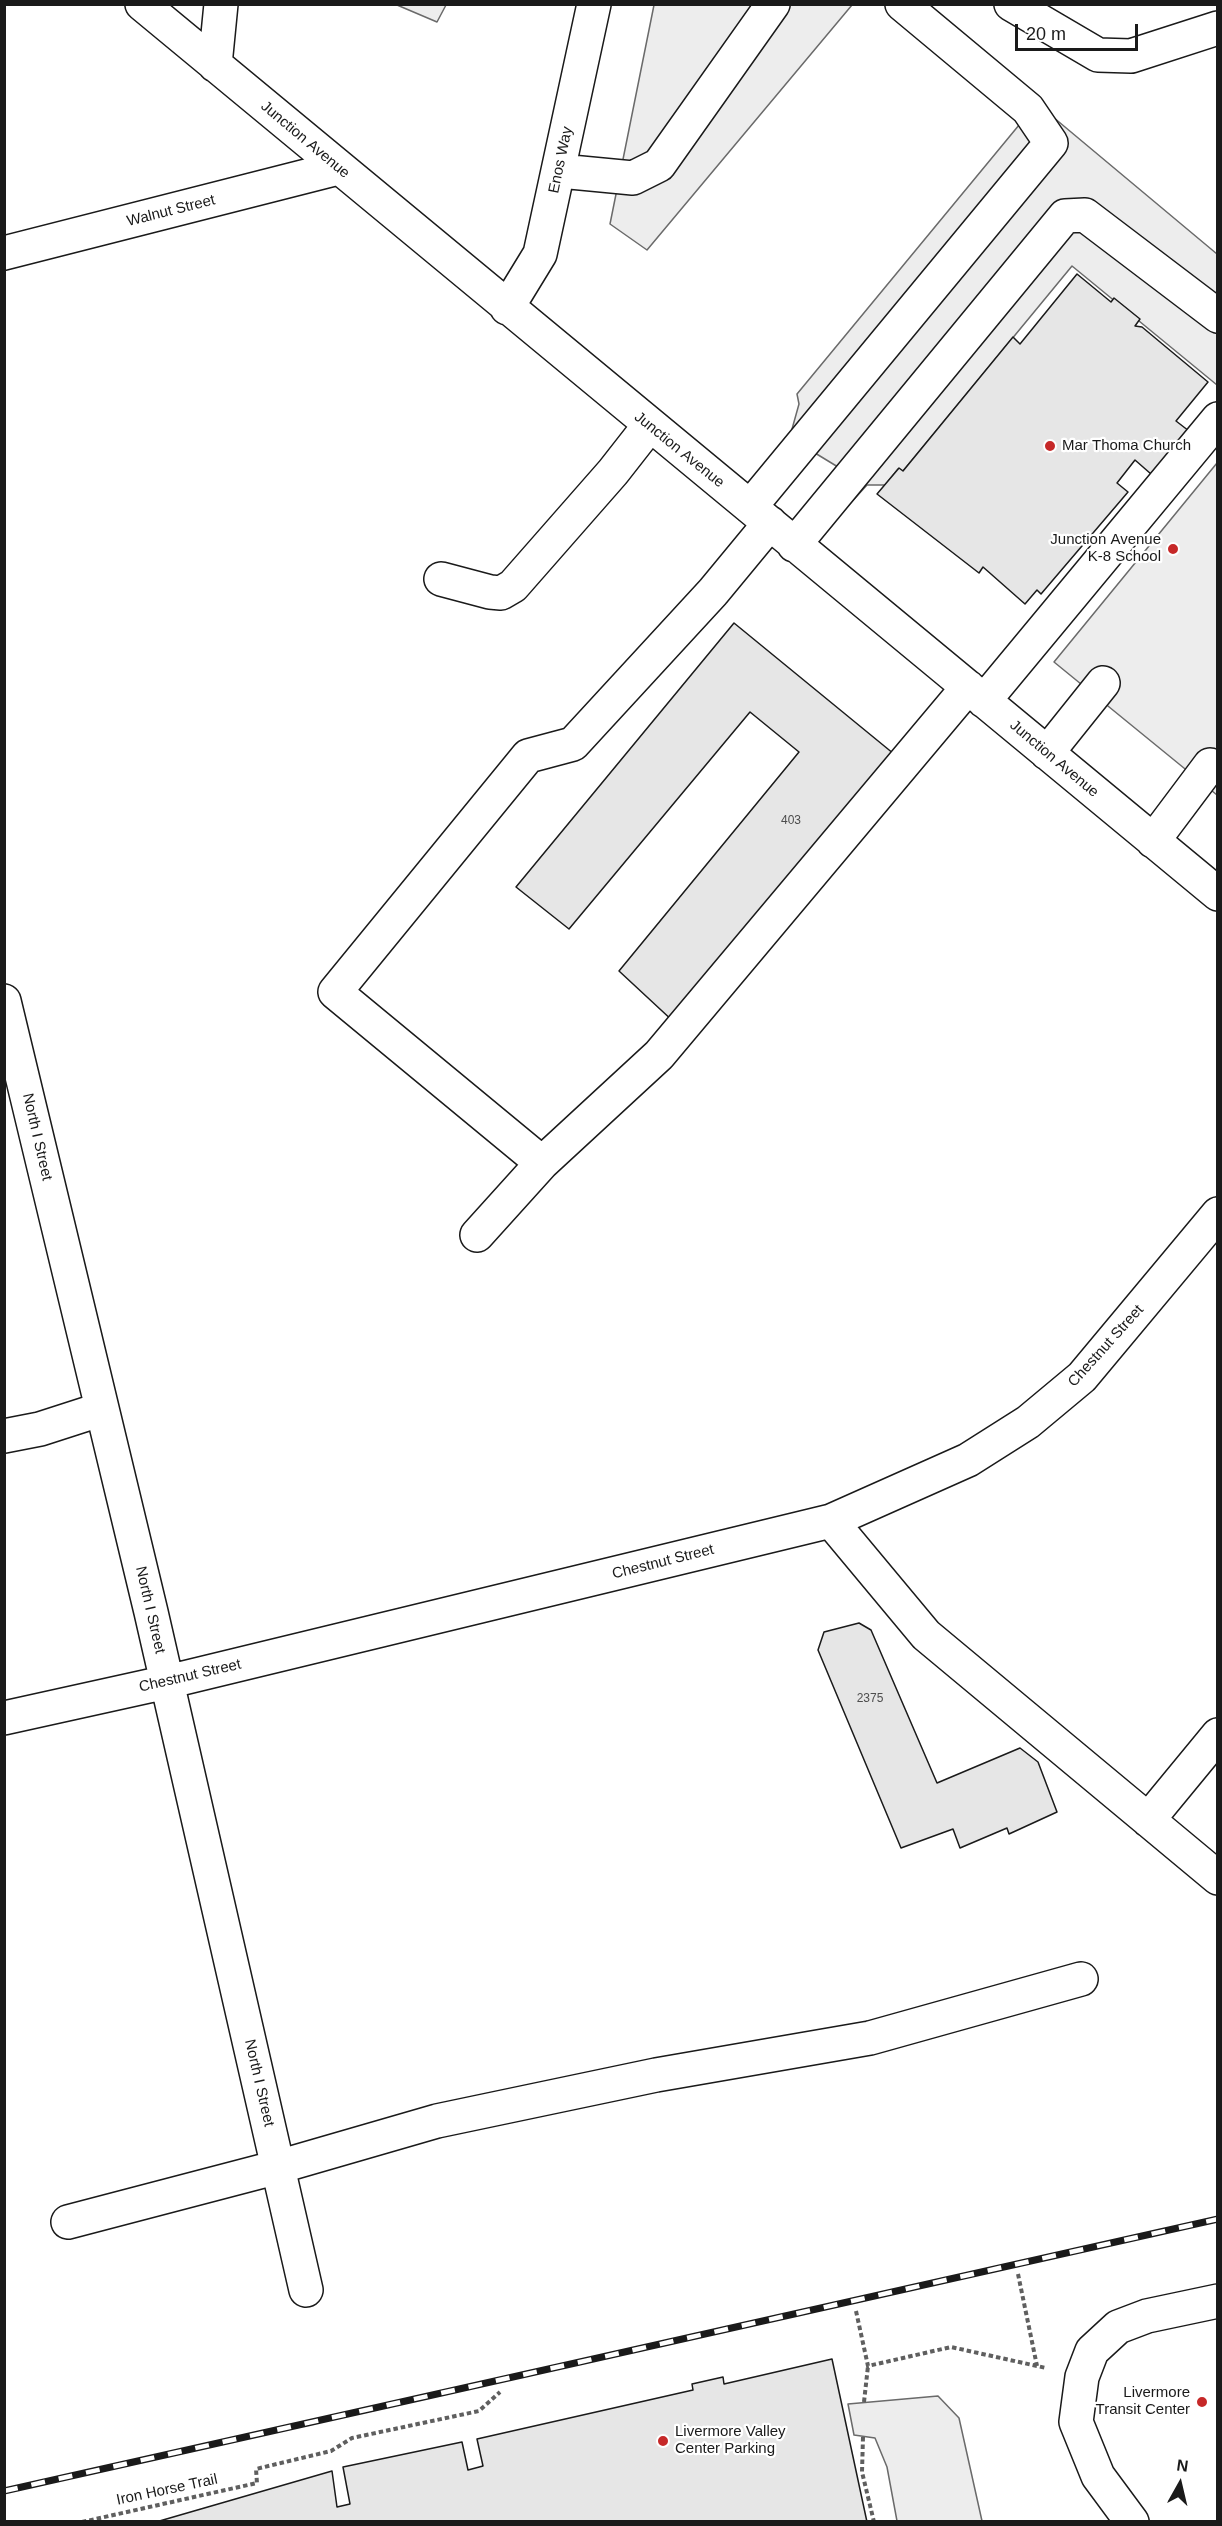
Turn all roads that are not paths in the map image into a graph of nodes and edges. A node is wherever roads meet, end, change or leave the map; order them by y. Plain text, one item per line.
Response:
1 (142, 4) edge
2 (221, 4) edge
3 (594, 4) edge
4 (902, 4) edge
5 (1011, 4) edge
6 (760, 9) edge
7 (1218, 28) edge
8 (215, 65) junction
9 (338, 168) junction
10 (560, 171) junction
11 (4, 253) edge
12 (507, 308) junction
13 (1218, 316) edge
14 (1218, 419) edge
15 (650, 426) junction
16 (760, 515) junction
17 (794, 544) junction
18 (441, 579) dead end
19 (1103, 683) dead end
20 (976, 694) junction
21 (1047, 753) junction
22 (1210, 765) dead end
23 (1153, 841) junction
24 (1218, 894) edge
25 (4, 1001) edge
26 (542, 1163) junction
27 (1218, 1214) edge
28 (477, 1235) dead end
29 (102, 1409) junction
30 (4, 1436) edge
31 (831, 1521) junction
32 (167, 1683) junction
33 (4, 1718) edge
34 (1218, 1735) edge
35 (1148, 1820) junction
36 (1218, 1878) edge
37 (1081, 1979) dead end
38 (278, 2168) junction
39 (68, 2222) dead end
40 (306, 2290) dead end
41 (1218, 2301) edge
42 (1132, 2522) edge

1 - 8 street, Junction Avenue
2 - 8 street
3 - 10 street, Enos Way
4 - 16 street
5 - 7 street
6 - 10 street
8 - 9 street, Junction Avenue
9 - 11 street, Walnut Street
9 - 12 street, Junction Avenue
10 - 12 street, Enos Way
12 - 15 street, Junction Avenue
13 - 17 street
14 - 20 street
15 - 16 street, Junction Avenue
15 - 18 street
16 - 17 street, Junction Avenue
16 - 26 street
17 - 20 street, Junction Avenue
19 - 21 street
20 - 21 street, Junction Avenue
20 - 26 street
21 - 23 street, Junction Avenue
22 - 23 street
23 - 24 street, Junction Avenue
25 - 29 street, North I Street
26 - 28 street
27 - 31 street, Chestnut Street
29 - 30 street
29 - 32 street, North I Street
31 - 32 street, Chestnut Street
31 - 35 street
32 - 33 street, Chestnut Street
32 - 38 street, North I Street
34 - 35 street
35 - 36 street
37 - 38 street
38 - 39 street
38 - 40 street, North I Street
41 - 42 street

